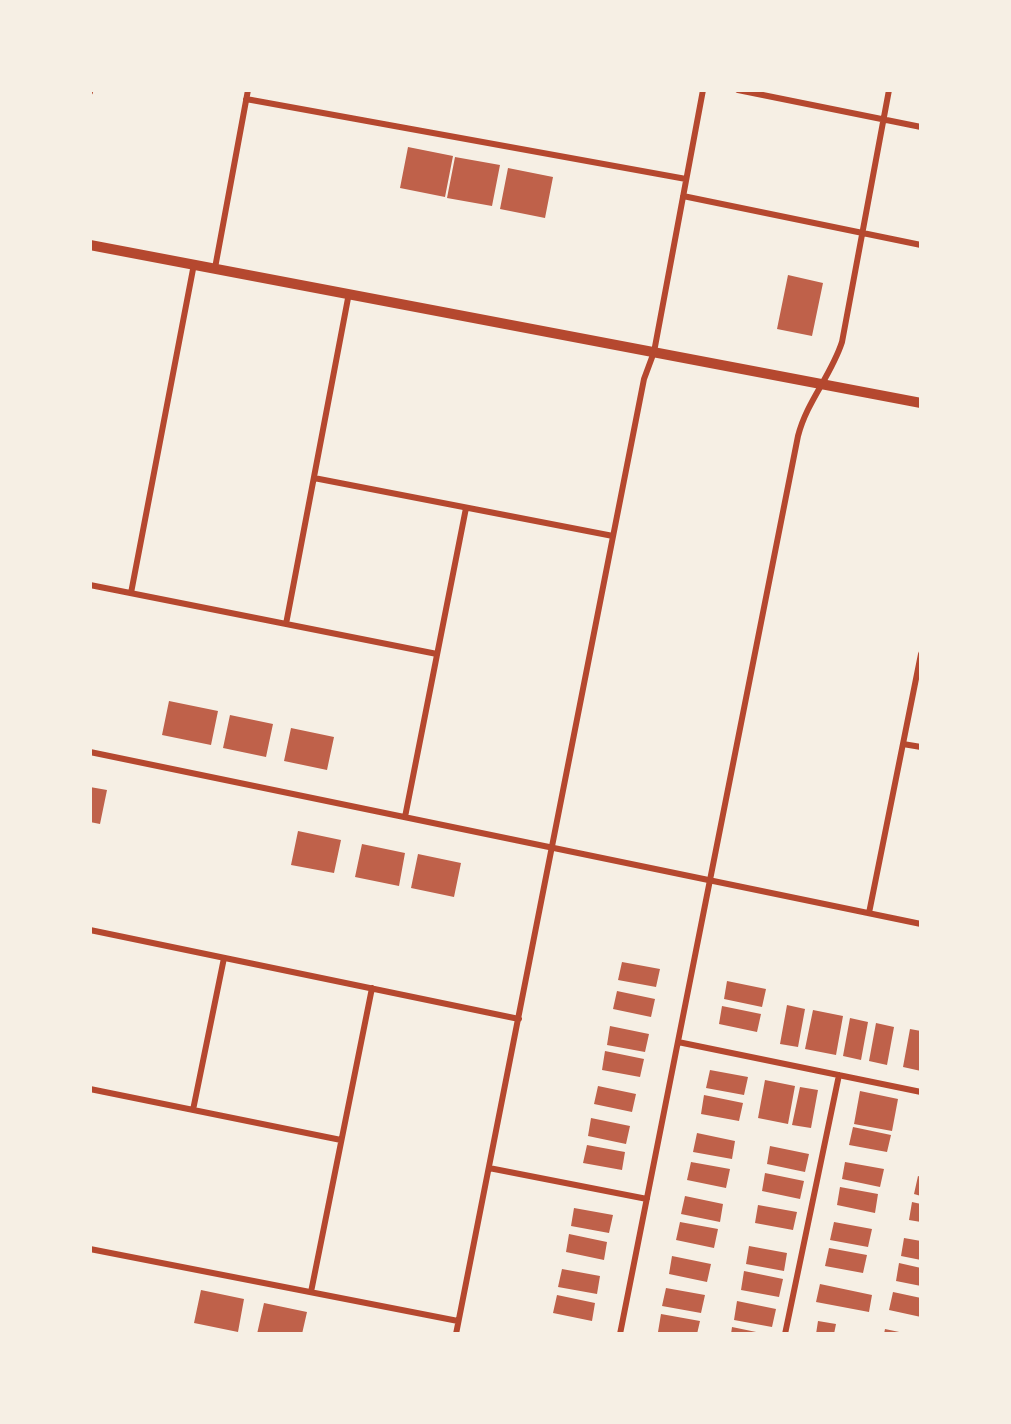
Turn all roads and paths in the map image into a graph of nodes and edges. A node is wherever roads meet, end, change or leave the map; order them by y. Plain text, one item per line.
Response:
1 (248, 90) edge
2 (703, 90) edge
3 (738, 90) edge
4 (889, 90) edge
5 (246, 99) junction
6 (884, 119) junction
7 (921, 126) edge
8 (686, 179) junction
9 (683, 196) junction
10 (862, 233) junction
11 (921, 245) edge
12 (90, 246) edge
13 (194, 264) junction
14 (215, 268) junction
15 (349, 293) junction
16 (654, 352) junction
17 (820, 384) junction
18 (921, 403) edge
19 (314, 478) junction
20 (466, 508) junction
21 (613, 536) junction
22 (90, 585) edge
23 (131, 593) junction
24 (286, 624) junction
25 (437, 654) junction
26 (921, 654) edge
27 (903, 744) junction
28 (921, 747) edge
29 (90, 752) edge
30 (405, 817) junction
31 (552, 848) junction
32 (710, 881) junction
33 (869, 913) junction
34 (921, 924) edge
35 (90, 930) edge
36 (224, 958) junction
37 (372, 988) junction
38 (519, 1018) junction
39 (678, 1042) junction
40 (839, 1075) junction
41 (90, 1089) edge
42 (921, 1092) edge
43 (194, 1110) junction
44 (341, 1140) junction
45 (489, 1168) junction
46 (647, 1199) junction
47 (90, 1249) edge
48 (311, 1292) junction
49 (458, 1321) junction
50 (456, 1334) edge
51 (620, 1334) edge
52 (785, 1334) edge

1 - 5 street
2 - 8 street
3 - 6 street
4 - 6 street
5 - 8 street
5 - 14 street
6 - 7 street
6 - 10 street
8 - 9 street
9 - 10 street
9 - 16 street
10 - 11 street
10 - 17 street
12 - 13 street
13 - 14 street
13 - 23 street
14 - 15 street
15 - 16 street
15 - 19 street
16 - 17 street
16 - 21 street
17 - 18 street
17 - 32 street
19 - 20 street
19 - 24 street
20 - 21 street
20 - 25 street
21 - 31 street
22 - 23 street
23 - 24 street
24 - 25 street
25 - 30 street
26 - 27 street
27 - 28 street
27 - 33 street
29 - 30 street
30 - 31 street
31 - 32 street
31 - 38 street
32 - 33 street
32 - 39 street
33 - 34 street
35 - 36 street
36 - 37 street
36 - 43 street
37 - 38 street
37 - 44 street
38 - 45 street
39 - 40 street
39 - 46 street
40 - 42 street
40 - 52 street
41 - 43 street
43 - 44 street
44 - 48 street
45 - 46 street
45 - 49 street
46 - 51 street
47 - 48 street
48 - 49 street
49 - 50 street

